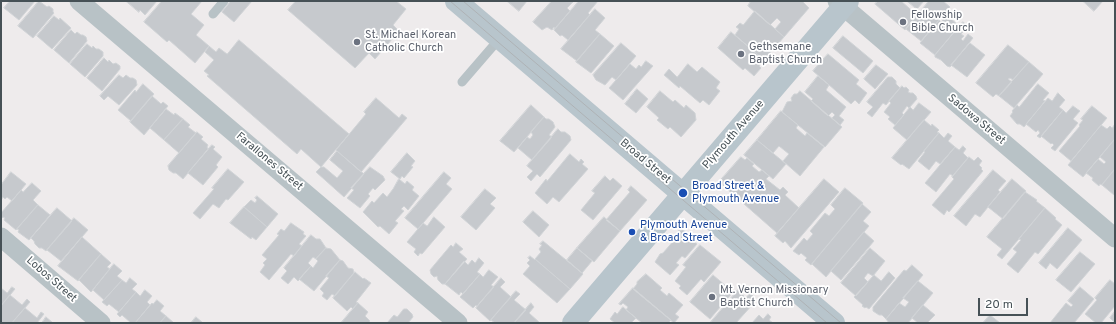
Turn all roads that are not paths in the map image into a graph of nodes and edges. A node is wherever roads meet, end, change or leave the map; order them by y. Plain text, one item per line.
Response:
1 (79, 1) edge
2 (224, 1) edge
3 (456, 1) edge
4 (843, 3) edge
5 (213, 14) dead end
6 (500, 38) junction
7 (462, 82) dead end
8 (683, 194) junction
9 (1, 237) edge
10 (1115, 238) edge
11 (101, 323) edge
12 (458, 323) edge
13 (573, 323) edge
14 (834, 323) edge

1 - 12 street, Farallones Street
2 - 5 lane
3 - 6 street, Broad Street
4 - 8 street, Plymouth Avenue
4 - 10 street, Sadowa Street
6 - 7 lane
6 - 8 street, Broad Street
8 - 13 street, Plymouth Avenue
8 - 14 street, Broad Street
9 - 11 street, Lobos Street

